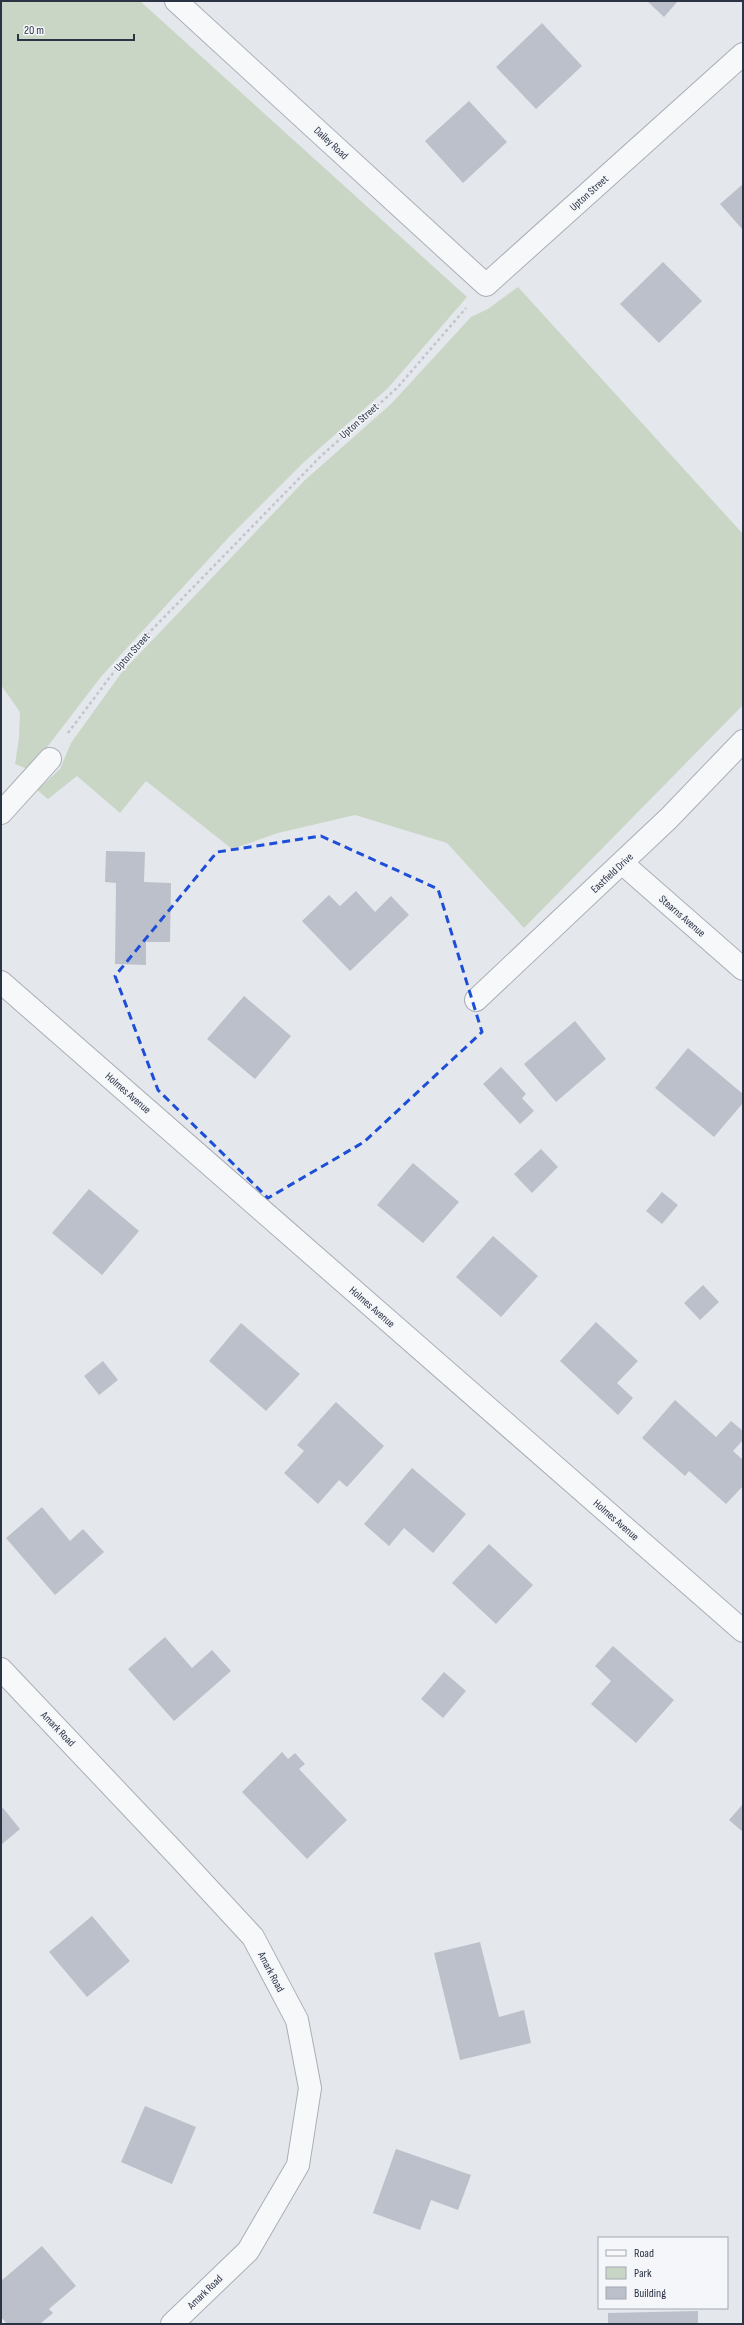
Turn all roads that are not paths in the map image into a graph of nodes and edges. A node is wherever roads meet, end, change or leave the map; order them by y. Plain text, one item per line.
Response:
1 (176, 1) edge
2 (743, 54) edge
3 (486, 285) joint
4 (743, 741) edge
5 (50, 759) road end
6 (1, 813) edge
7 (622, 863) junction
8 (743, 969) edge
9 (1, 982) edge
10 (476, 1000) dead end
11 (743, 1631) edge
12 (1, 1669) edge
13 (172, 2324) edge

1 - 3 street, Dailey Road
2 - 3 street, Upton Street
4 - 7 street, Eastfield Drive
5 - 6 street
7 - 8 street, Stearns Avenue
7 - 10 street, Eastfield Drive
9 - 11 street, Holmes Avenue
12 - 13 street, Amark Road

